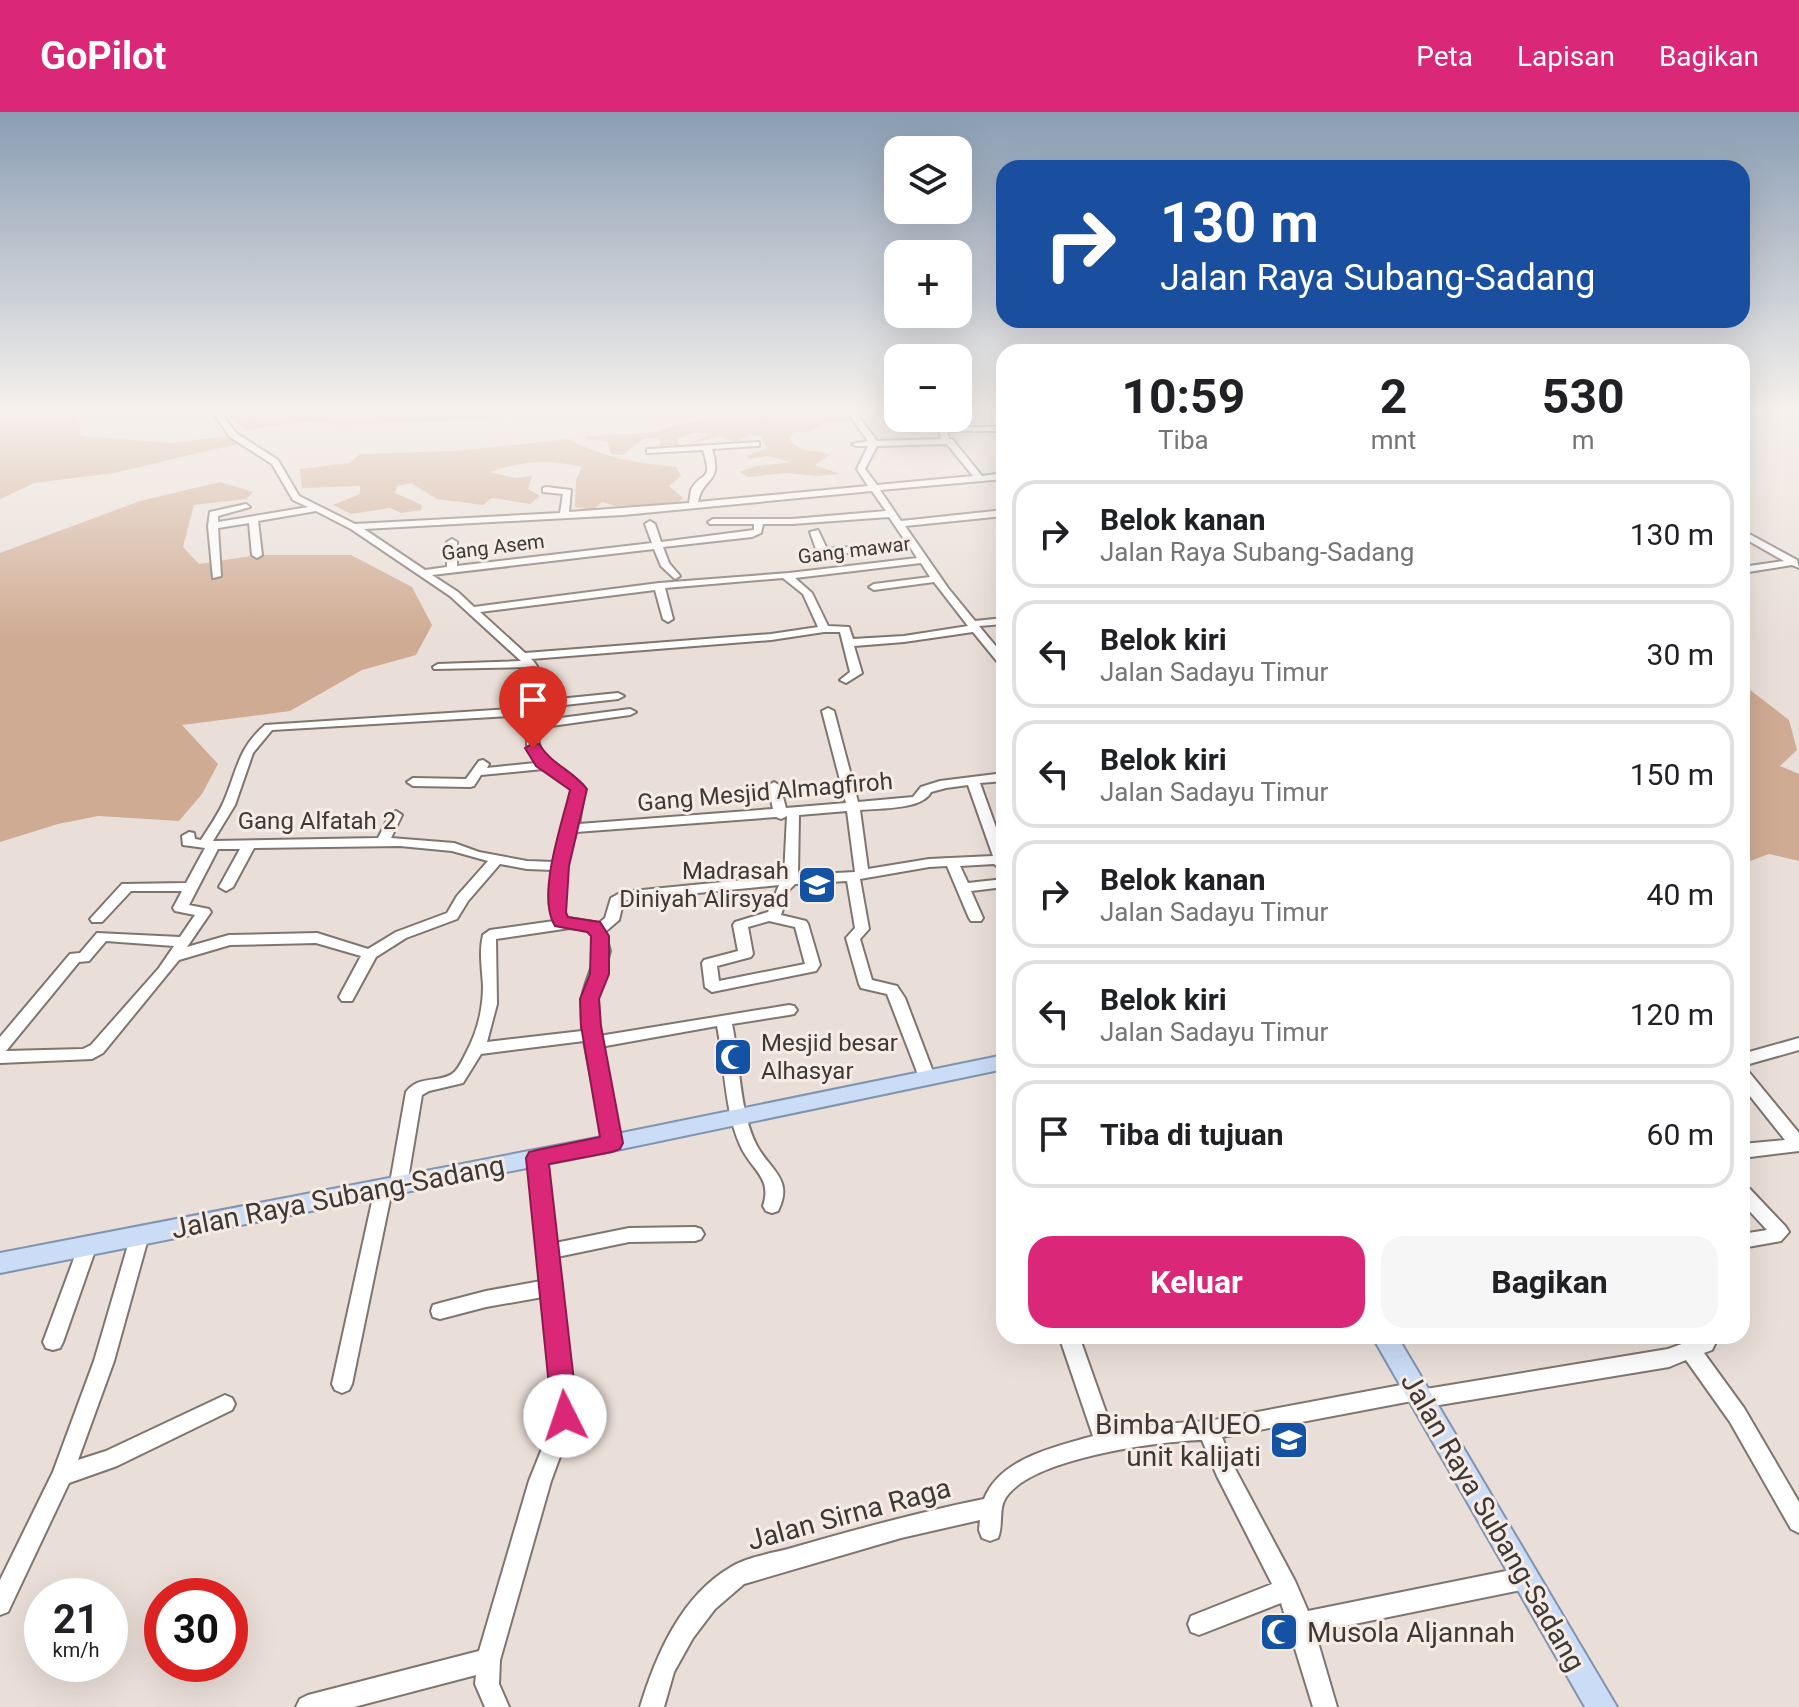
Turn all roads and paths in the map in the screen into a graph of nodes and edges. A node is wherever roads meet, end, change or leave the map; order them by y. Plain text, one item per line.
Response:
1 (289, 487) edge
2 (698, 487) edge
3 (888, 487) edge
4 (874, 489) junction
5 (546, 490) dead end
6 (693, 505) junction
7 (246, 507) dead end
8 (314, 509) junction
9 (890, 514) junction
10 (996, 514) edge
11 (564, 515) junction
12 (253, 520) junction
13 (759, 521) junction
14 (713, 522) dead end
15 (650, 524) dead end
16 (897, 524) junction
17 (213, 526) junction
18 (354, 527) junction
19 (815, 532) dead end
20 (1750, 538) edge
21 (452, 542) dead end
22 (911, 544) junction
23 (657, 547) junction
24 (257, 555) dead end
25 (922, 560) junction
26 (1796, 564) edge
27 (452, 569) junction
28 (1750, 569) edge
29 (424, 573) junction
30 (216, 576) dead end
31 (675, 576) dead end
32 (789, 576) junction
33 (936, 579) junction
34 (659, 586) junction
35 (874, 587) dead end
36 (475, 610) junction
37 (668, 619) dead end
38 (996, 622) edge
39 (974, 626) junction
40 (824, 629) junction
41 (848, 643) junction
42 (996, 653) edge
43 (527, 660) junction
44 (438, 667) dead end
45 (846, 680) dead end
46 (618, 696) dead end
47 (533, 708) junction
48 (828, 711) dead end
49 (630, 712) dead end
50 (532, 725) junction
51 (547, 765) junction
52 (996, 778) edge
53 (973, 780) junction
54 (413, 782) dead end
55 (774, 786) dead end
56 (853, 807) junction
57 (787, 814) junction
58 (396, 815) dead end
59 (570, 829) junction
60 (189, 836) dead end
61 (383, 841) junction
62 (250, 843) junction
63 (209, 844) junction
64 (996, 846) edge
65 (496, 860) junction
66 (952, 862) junction
67 (996, 863) edge
68 (561, 866) junction
69 (858, 875) junction
70 (791, 880) junction
71 (996, 884) edge
72 (191, 887) junction
73 (226, 887) dead end
74 (963, 888) junction
75 (770, 917) junction
76 (976, 918) dead end
77 (97, 919) dead end
78 (566, 924) junction
79 (598, 931) junction
80 (184, 942) junction
81 (370, 954) junction
82 (175, 956) junction
83 (347, 997) dead end
84 (789, 1010) dead end
85 (724, 1020) junction
86 (593, 1039) junction
87 (1799, 1044) edge
88 (0, 1048) edge
89 (477, 1049) junction
90 (1750, 1055) edge
91 (0, 1057) edge
92 (996, 1064) edge
93 (927, 1077) junction
94 (1750, 1085) edge
95 (741, 1117) junction
96 (612, 1143) junction
97 (1750, 1150) edge
98 (537, 1158) junction
99 (391, 1187) junction
100 (1750, 1200) edge
101 (772, 1206) dead end
102 (695, 1234) dead end
103 (140, 1235) junction
104 (1750, 1240) edge
105 (88, 1245) junction
106 (547, 1252) junction
107 (0, 1263) edge
108 (553, 1287) junction
109 (440, 1311) dead end
110 (53, 1342) dead end
111 (1072, 1344) edge
112 (1389, 1344) edge
113 (1692, 1344) edge
114 (1695, 1344) edge
115 (342, 1384) dead end
116 (1419, 1395) junction
117 (225, 1404) dead end
118 (1209, 1430) junction
119 (1106, 1443) junction
120 (62, 1475) junction
121 (1799, 1522) edge
122 (1526, 1578) junction
123 (1287, 1589) junction
124 (0, 1604) edge
125 (1199, 1624) dead end
126 (1302, 1629) junction
127 (488, 1660) junction
128 (1596, 1706) edge
129 (308, 1707) edge
130 (497, 1707) edge
131 (652, 1707) edge
132 (1325, 1707) edge

1 - 8 street
2 - 6 street
3 - 4 street
4 - 6 street
4 - 9 street
5 - 11 street
6 - 11 street
7 - 17 street
8 - 12 street
8 - 18 street
9 - 13 street, Gang Asem
9 - 16 street
10 - 16 street
11 - 18 street
12 - 17 street
12 - 24 street
13 - 14 street
13 - 23 street, Gang Asem
15 - 23 street
16 - 22 street
17 - 30 street
18 - 29 street
19 - 22 street
20 - 26 street
21 - 27 street
22 - 25 street
23 - 27 street, Gang Asem
23 - 31 street
25 - 32 street, Gang mawar
25 - 33 street
26 - 28 street
27 - 29 street, Gang Asem
29 - 36 street
32 - 34 street, Gang mawar
32 - 40 street
33 - 35 street
33 - 39 street
34 - 36 street, Gang mawar
34 - 37 street
36 - 43 street
38 - 39 street
39 - 41 street
39 - 42 street
40 - 41 street
40 - 43 street
41 - 45 street
43 - 44 street
43 - 47 street
46 - 47 street
47 - 50 street
47 - 63 street
48 - 56 street
49 - 50 street
50 - 51 street
51 - 54 street
51 - 59 street
52 - 53 street, Gang Mesjid Almagfiroh
53 - 56 street, Gang Mesjid Almagfiroh
53 - 64 street
55 - 57 street
56 - 57 street, Gang Mesjid Almagfiroh
56 - 69 street
57 - 59 street, Gang Mesjid Almagfiroh
57 - 70 street
58 - 61 street
59 - 68 street
60 - 63 street
61 - 62 street, Gang Alfatah 2
61 - 65 street, Gang Alfatah 2
62 - 63 street, Gang Alfatah 2
62 - 73 street
63 - 72 street, Gang Alfatah 2
65 - 68 street, Gang Alfatah 2
65 - 81 street
66 - 67 street
66 - 69 street
66 - 74 street
68 - 78 street
69 - 70 street
69 - 93 street
70 - 75 street
70 - 79 street
71 - 74 street
72 - 77 street
72 - 80 street
74 - 76 street
75 - 75 street
78 - 79 street
78 - 89 street
79 - 86 street
80 - 82 street
80 - 88 street
81 - 82 street
81 - 83 street
82 - 91 street
84 - 85 street
85 - 86 street
85 - 95 street
86 - 89 street
86 - 96 street
87 - 90 street
89 - 99 street
92 - 93 main road, Jalan Raya Subang-Sadang
93 - 95 main road, Jalan Raya Subang-Sadang
94 - 97 street
95 - 96 main road, Jalan Raya Subang-Sadang
95 - 101 street
96 - 98 main road, Jalan Raya Subang-Sadang
98 - 99 main road, Jalan Raya Subang-Sadang
98 - 106 street
99 - 103 main road, Jalan Raya Subang-Sadang
99 - 115 street
100 - 104 street
102 - 106 street
103 - 105 main road, Jalan Raya Subang-Sadang
103 - 120 street
105 - 107 main road, Jalan Raya Subang-Sadang
105 - 110 street
106 - 108 street
108 - 109 street
108 - 127 street
111 - 119 street
112 - 116 main road, Jalan Raya Subang-Sadang
113 - 116 street, Jalan Sirna Raga
114 - 121 street
116 - 118 street, Jalan Sirna Raga
116 - 122 main road, Jalan Raya Subang-Sadang
117 - 120 street
118 - 119 street, Jalan Sirna Raga
118 - 123 street
119 - 131 street, Jalan Sirna Raga
120 - 124 street
122 - 126 street
122 - 128 main road, Jalan Raya Subang-Sadang
123 - 125 street
123 - 126 street
126 - 132 street
127 - 129 street
127 - 130 street

